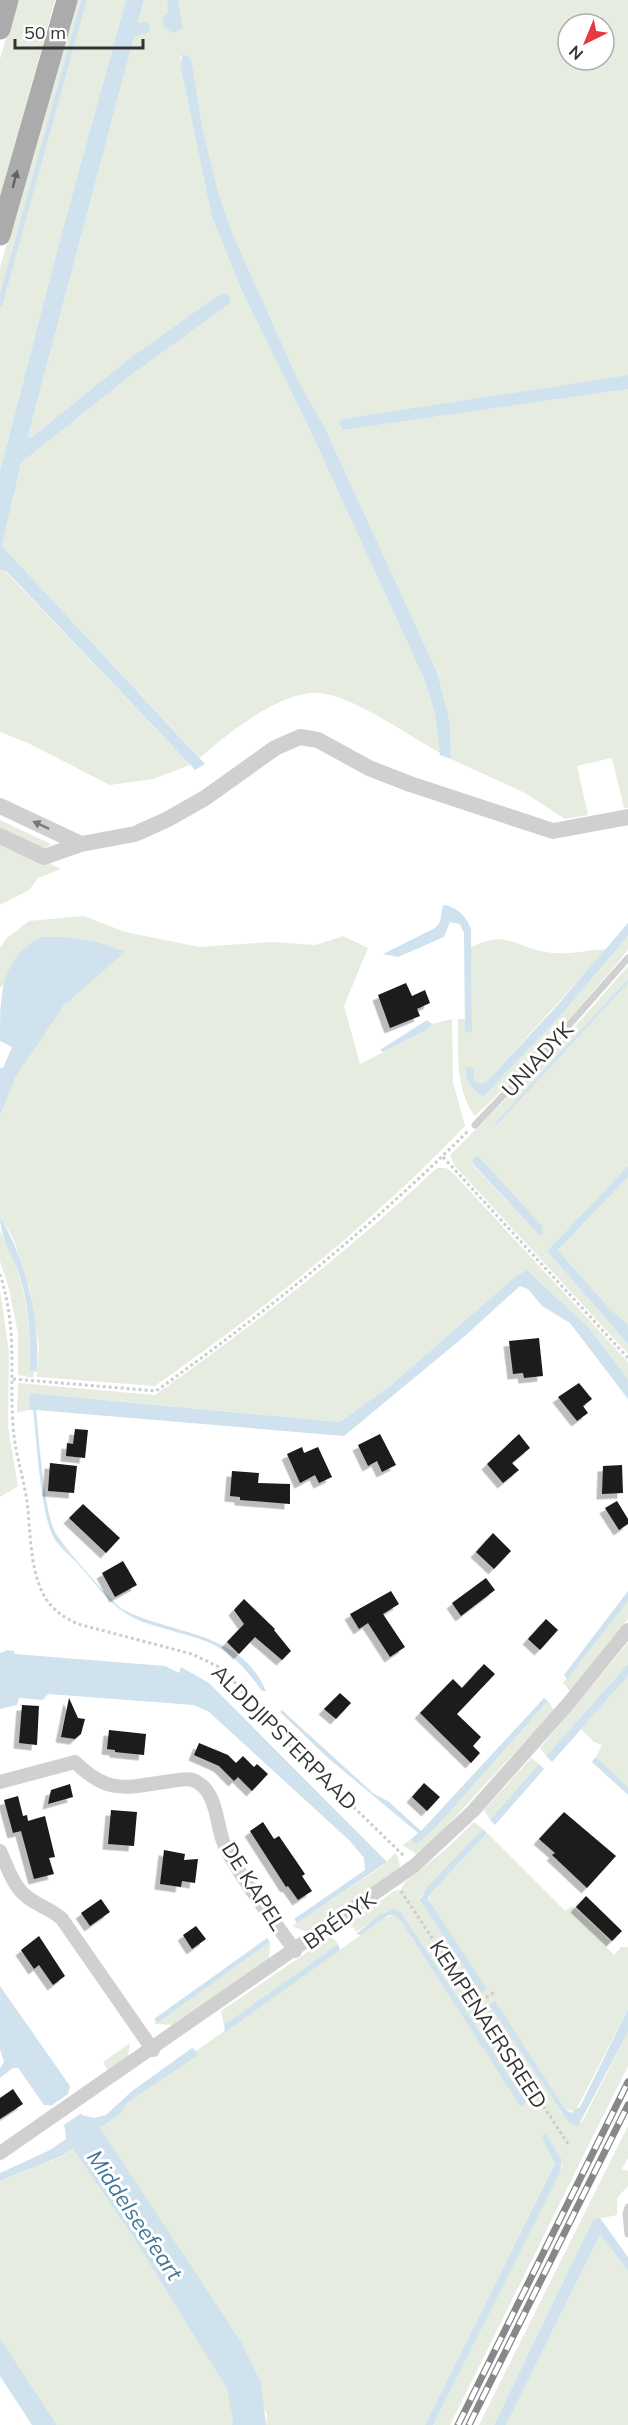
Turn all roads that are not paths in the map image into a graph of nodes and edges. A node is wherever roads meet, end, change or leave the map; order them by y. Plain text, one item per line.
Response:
1 (8, 0) edge
2 (67, 0) edge
3 (0, 29) edge
4 (0, 235) edge
5 (0, 806) edge
6 (628, 817) edge
7 (0, 836) edge
8 (81, 844) junction
9 (628, 958) edge
10 (475, 1125) road end
11 (628, 1630) edge
12 (0, 1782) edge
13 (0, 1851) edge
14 (294, 1951) junction
15 (153, 2050) junction
16 (0, 2153) edge
17 (628, 2207) edge
18 (628, 2234) edge

1 - 3 main road
4 -> 2 main road
8 -> 5 street
6 - 8 street
7 - 8 street
9 - 10 lane, UNIADYK
11 - 14 street, BRÉDYK
12 - 14 street, DE KAPEL
13 - 15 street
14 - 15 street, BRÉDYK
15 - 16 street, BRÉDYK
17 - 18 lane

